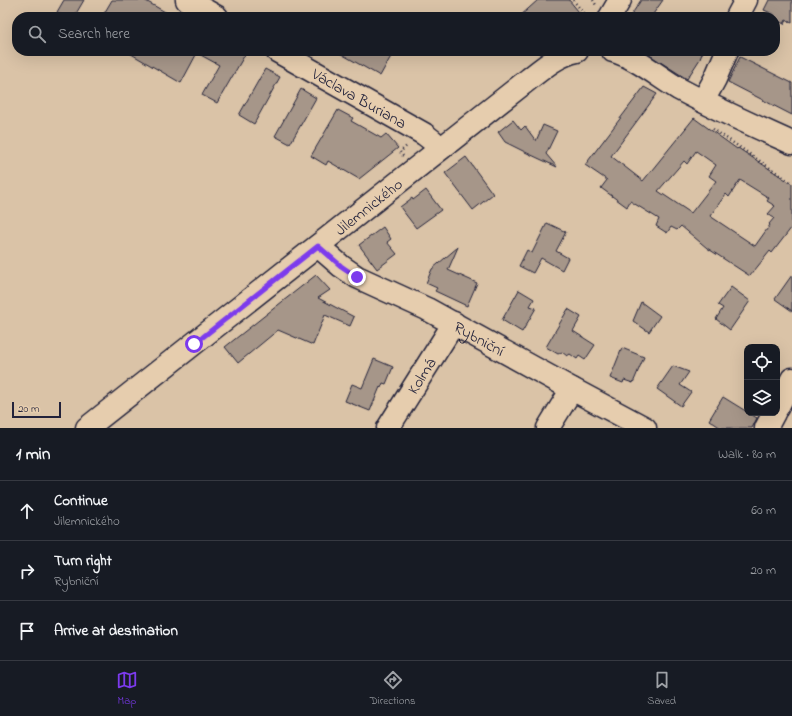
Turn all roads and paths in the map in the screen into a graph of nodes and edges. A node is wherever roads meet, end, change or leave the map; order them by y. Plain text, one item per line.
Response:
1 (187, 0) edge
2 (573, 0) edge
3 (746, 0) edge
4 (207, 12) edge
5 (583, 12) edge
6 (740, 12) edge
7 (286, 56) edge
8 (564, 56) edge
9 (625, 56) edge
10 (725, 56) edge
11 (703, 101) junction
12 (792, 143) edge
13 (440, 149) junction
14 (318, 246) junction
15 (454, 323) junction
16 (792, 379) edge
17 (572, 389) junction
18 (780, 402) edge
19 (772, 416) edge
20 (87, 428) edge
21 (388, 428) edge
22 (548, 428) edge
23 (645, 428) edge
24 (766, 428) edge

1 - 4 main road
2 - 5 path
3 - 6 main road
7 - 13 main road, Václava Buriana
8 - 13 main road, Jilemnického
9 - 11 main road
10 - 11 main road
11 - 12 main road
13 - 14 main road, Jilemnického
14 - 15 main road, Rybniční
14 - 20 main road, Jilemnického
15 - 17 main road, Rybniční
15 - 21 main road, Kolmá
16 - 18 main road
17 - 22 main road
17 - 23 main road, Rybniční
19 - 24 main road

